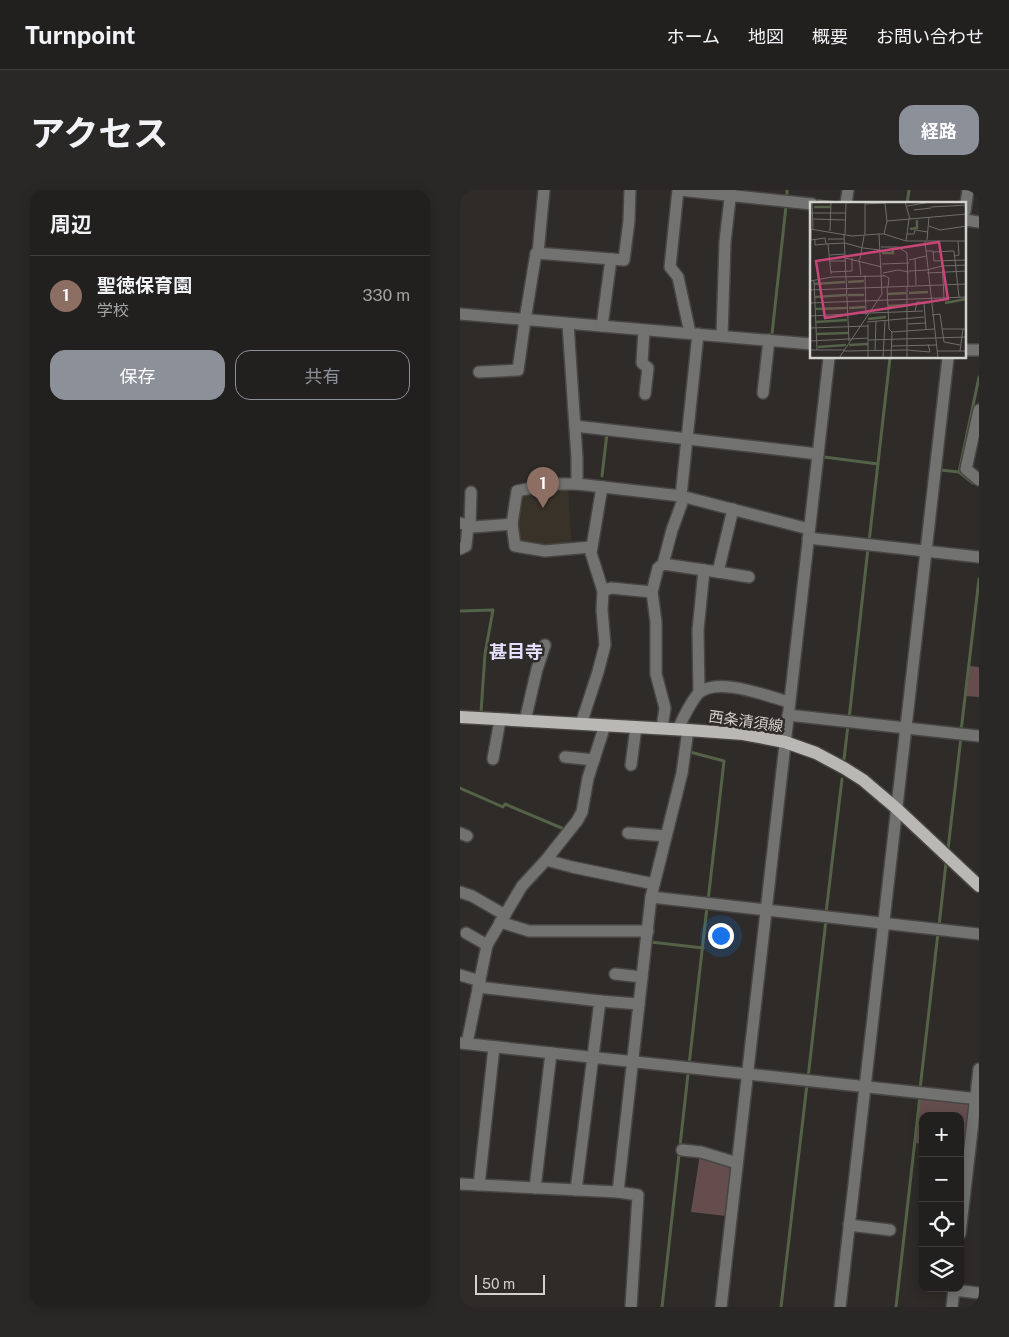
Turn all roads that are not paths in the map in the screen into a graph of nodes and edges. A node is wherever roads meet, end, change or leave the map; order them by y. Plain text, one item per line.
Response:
1 (544, 190) edge
2 (629, 190) edge
3 (680, 190) edge
4 (730, 193) edge
5 (810, 204) edge
6 (538, 253) junction
7 (611, 259) junction
8 (460, 314) edge
9 (525, 320) junction
10 (568, 324) junction
11 (602, 326) junction
12 (644, 330) junction
13 (694, 334) junction
14 (722, 336) junction
15 (769, 340) junction
16 (810, 344) edge
17 (829, 359) edge
18 (948, 359) edge
19 (479, 372) dead end
20 (763, 393) dead end
21 (645, 394) dead end
22 (979, 410) edge
23 (575, 426) junction
24 (687, 438) junction
25 (818, 454) junction
26 (979, 480) edge
27 (577, 484) junction
28 (602, 487) junction
29 (471, 492) dead end
30 (683, 496) junction
31 (733, 509) junction
32 (512, 524) junction
33 (466, 525) edge
34 (809, 534) junction
35 (592, 548) junction
36 (460, 549) edge
37 (926, 550) junction
38 (979, 557) edge
39 (663, 564) junction
40 (704, 570) junction
41 (718, 572) junction
42 (749, 577) dead end
43 (603, 591) junction
44 (652, 592) junction
45 (545, 645) dead end
46 (700, 693) junction
47 (790, 702) junction
48 (664, 710) junction
49 (686, 712) junction
50 (788, 715) junction
51 (460, 717) edge
52 (500, 720) junction
53 (525, 721) junction
54 (580, 724) junction
55 (605, 725) junction
56 (636, 727) junction
57 (662, 728) junction
58 (906, 728) junction
59 (683, 729) junction
60 (979, 736) edge
61 (785, 742) junction
62 (565, 757) dead end
63 (493, 759) dead end
64 (594, 760) junction
65 (631, 765) dead end
66 (896, 808) junction
67 (628, 833) dead end
68 (666, 836) junction
69 (546, 860) junction
70 (654, 884) junction
71 (979, 886) edge
72 (460, 892) edge
73 (652, 897) junction
74 (766, 910) junction
75 (502, 918) junction
76 (884, 923) junction
77 (648, 931) junction
78 (466, 933) dead end
79 (979, 934) edge
80 (487, 945) junction
81 (615, 974) dead end
82 (460, 975) edge
83 (642, 977) junction
84 (479, 984) junction
85 (600, 1001) junction
86 (639, 1004) junction
87 (464, 1043) edge
88 (494, 1046) junction
89 (551, 1053) junction
90 (592, 1058) junction
91 (633, 1062) junction
92 (979, 1069) edge
93 (747, 1074) junction
94 (865, 1087) junction
95 (977, 1099) edge
96 (682, 1150) dead end
97 (737, 1163) junction
98 (966, 1179) junction
99 (979, 1181) edge
100 (460, 1184) edge
101 (479, 1185) junction
102 (535, 1188) junction
103 (576, 1190) junction
104 (964, 1190) edge
105 (618, 1192) junction
106 (849, 1225) junction
107 (890, 1230) dead end
108 (964, 1291) edge
109 (954, 1292) edge
110 (979, 1293) edge
111 (632, 1307) edge
112 (721, 1307) edge
113 (840, 1307) edge
114 (952, 1307) edge

1 - 6 street
2 - 7 street
3 - 4 street
3 - 13 street
4 - 5 street
4 - 14 street
6 - 7 street
6 - 9 street
7 - 11 street
8 - 9 street
9 - 10 street
9 - 19 street
10 - 11 street
10 - 23 street
11 - 12 street
12 - 13 street
12 - 21 street
13 - 14 street
13 - 24 street
14 - 15 street
15 - 16 street
15 - 20 street
17 - 25 street
18 - 37 street
22 - 26 street
23 - 24 street
23 - 27 street
24 - 25 street
24 - 30 street
25 - 34 street
27 - 28 street
27 - 32 street
28 - 30 street
28 - 35 street
29 - 33 street
30 - 31 street
30 - 39 street
31 - 34 street
31 - 41 street
32 - 33 street
32 - 35 street
33 - 36 street
34 - 37 street
34 - 47 street
35 - 43 street
37 - 38 street
37 - 58 street
39 - 40 street
39 - 44 street
40 - 41 street
40 - 46 street
41 - 42 street
43 - 44 street
43 - 54 street
44 - 48 street
45 - 53 street
46 - 47 street
46 - 49 street
47 - 50 street
48 - 49 street
48 - 57 street
49 - 59 street
50 - 58 street
50 - 61 street
51 - 52 main road, 西条清須線
52 - 53 main road, 西条清須線
52 - 63 street
53 - 54 main road, 西条清須線
54 - 55 main road, 西条清須線
55 - 56 main road, 西条清須線
55 - 64 street
56 - 57 main road, 西条清須線
56 - 65 street
57 - 59 main road, 西条清須線
58 - 60 street
58 - 66 street
59 - 61 main road, 西条清須線
59 - 68 street
61 - 66 main road, 西条清須線
61 - 74 street
62 - 64 street
64 - 69 street
66 - 71 main road, 西条清須線
66 - 76 street
67 - 68 street
68 - 70 street
69 - 70 street
69 - 75 street
70 - 73 street
72 - 75 street
73 - 74 street
73 - 77 street
74 - 76 street
74 - 93 street
75 - 77 street
75 - 80 street
76 - 79 street
76 - 94 street
77 - 83 street
78 - 80 street
80 - 84 street
81 - 83 street
82 - 84 street
83 - 86 street
84 - 85 street
84 - 87 street
85 - 86 street
85 - 90 street
86 - 91 street
87 - 88 street
88 - 89 street
88 - 101 street
89 - 90 street
89 - 102 street
90 - 91 street
90 - 103 street
91 - 93 street
91 - 105 street
92 - 95 street
93 - 94 street
93 - 97 street
94 - 95 street
94 - 106 street
95 - 98 street
96 - 97 street
97 - 112 street
98 - 99 street
98 - 104 street
100 - 101 street
101 - 102 street
102 - 103 street
103 - 105 street
105 - 111 street
106 - 107 street
106 - 113 street
108 - 110 street
109 - 114 street

